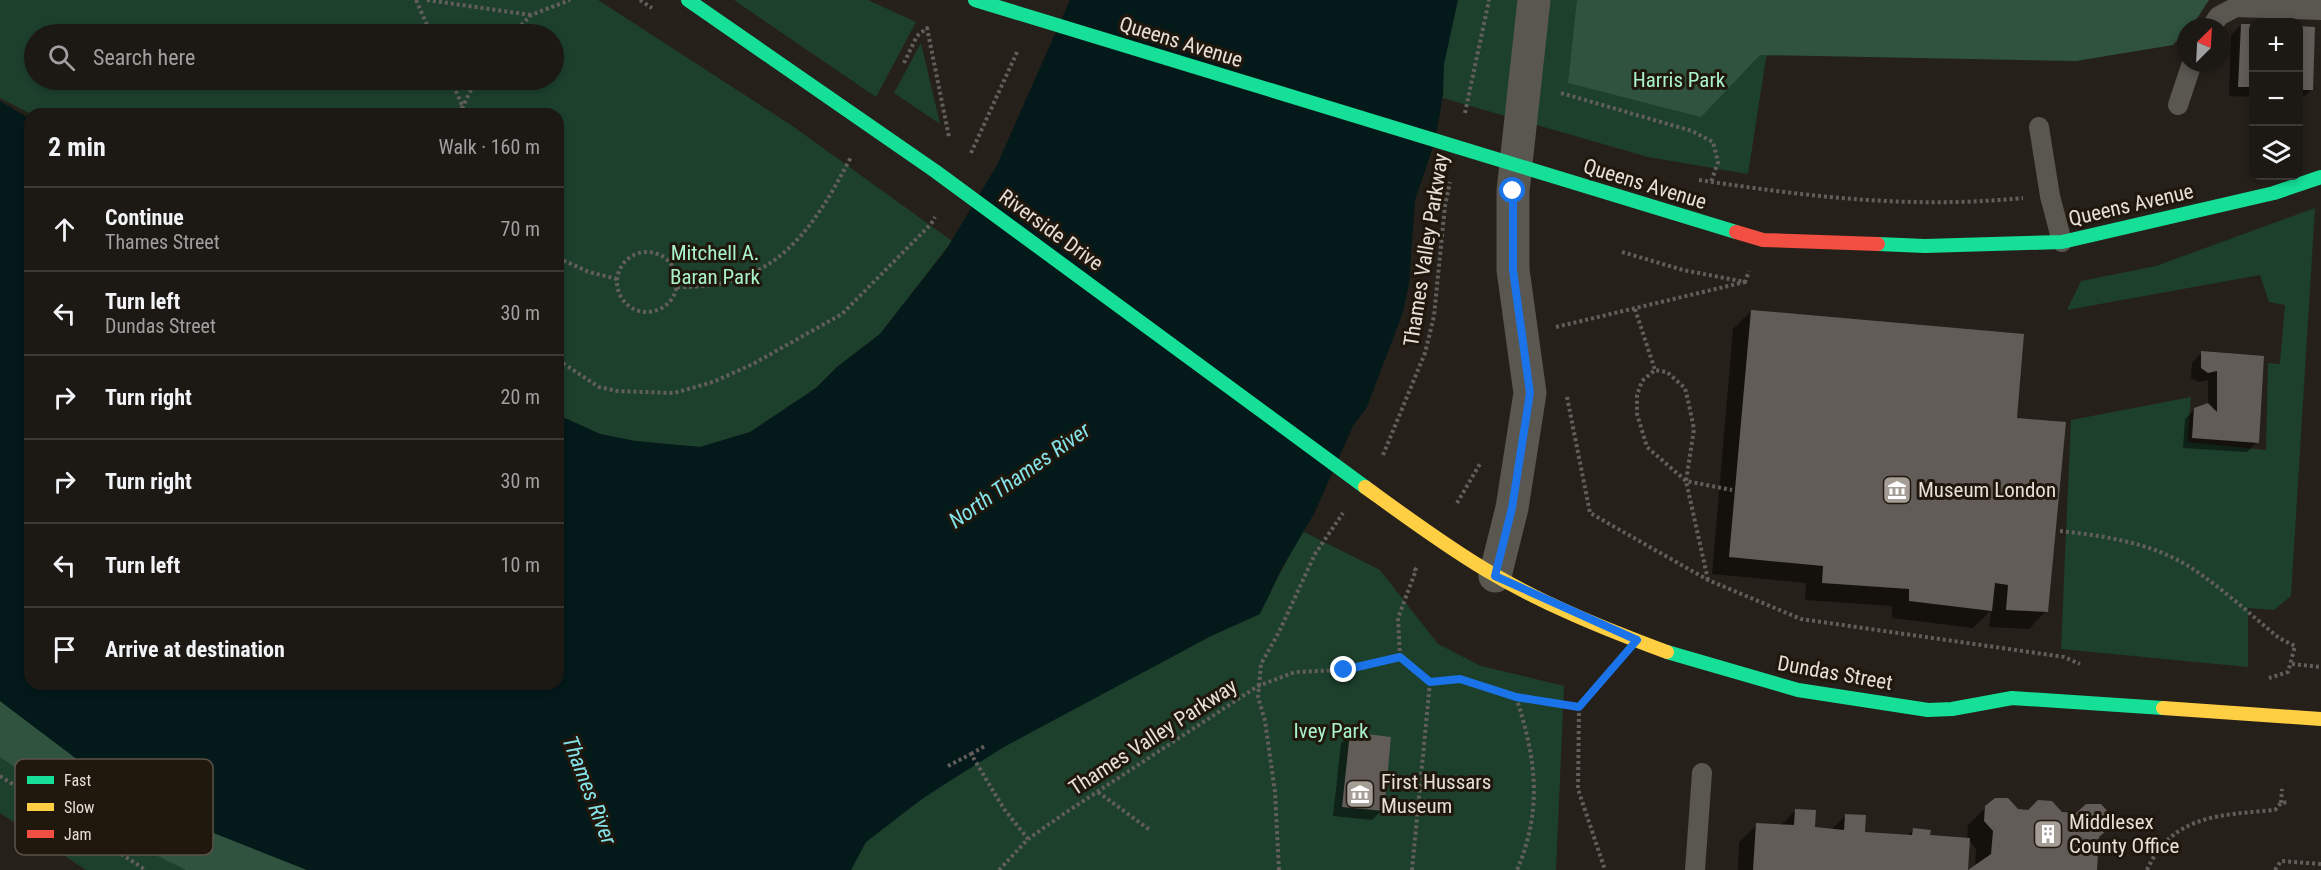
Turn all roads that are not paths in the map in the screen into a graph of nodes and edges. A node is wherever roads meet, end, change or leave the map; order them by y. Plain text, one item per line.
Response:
1 (688, 0) edge
2 (975, 0) edge
3 (1534, 0) edge
4 (2321, 10) edge
5 (2218, 18) edge
6 (2189, 72) edge
7 (2178, 105) dead end
8 (2038, 127) dead end
9 (2321, 177) edge
10 (2062, 242) junction
11 (1384, 500) joint
12 (1495, 576) junction
13 (2321, 719) edge
14 (1702, 773) dead end
15 (1695, 870) edge

1 - 11 main road, Riverside Drive
2 - 10 main road, Queens Avenue
3 - 12 street
4 - 5 lane
6 - 7 lane
8 - 10 lane
9 - 10 main road, Queens Avenue
11 - 12 main road, Dundas Street
12 - 13 main road, Dundas Street
14 - 15 lane

